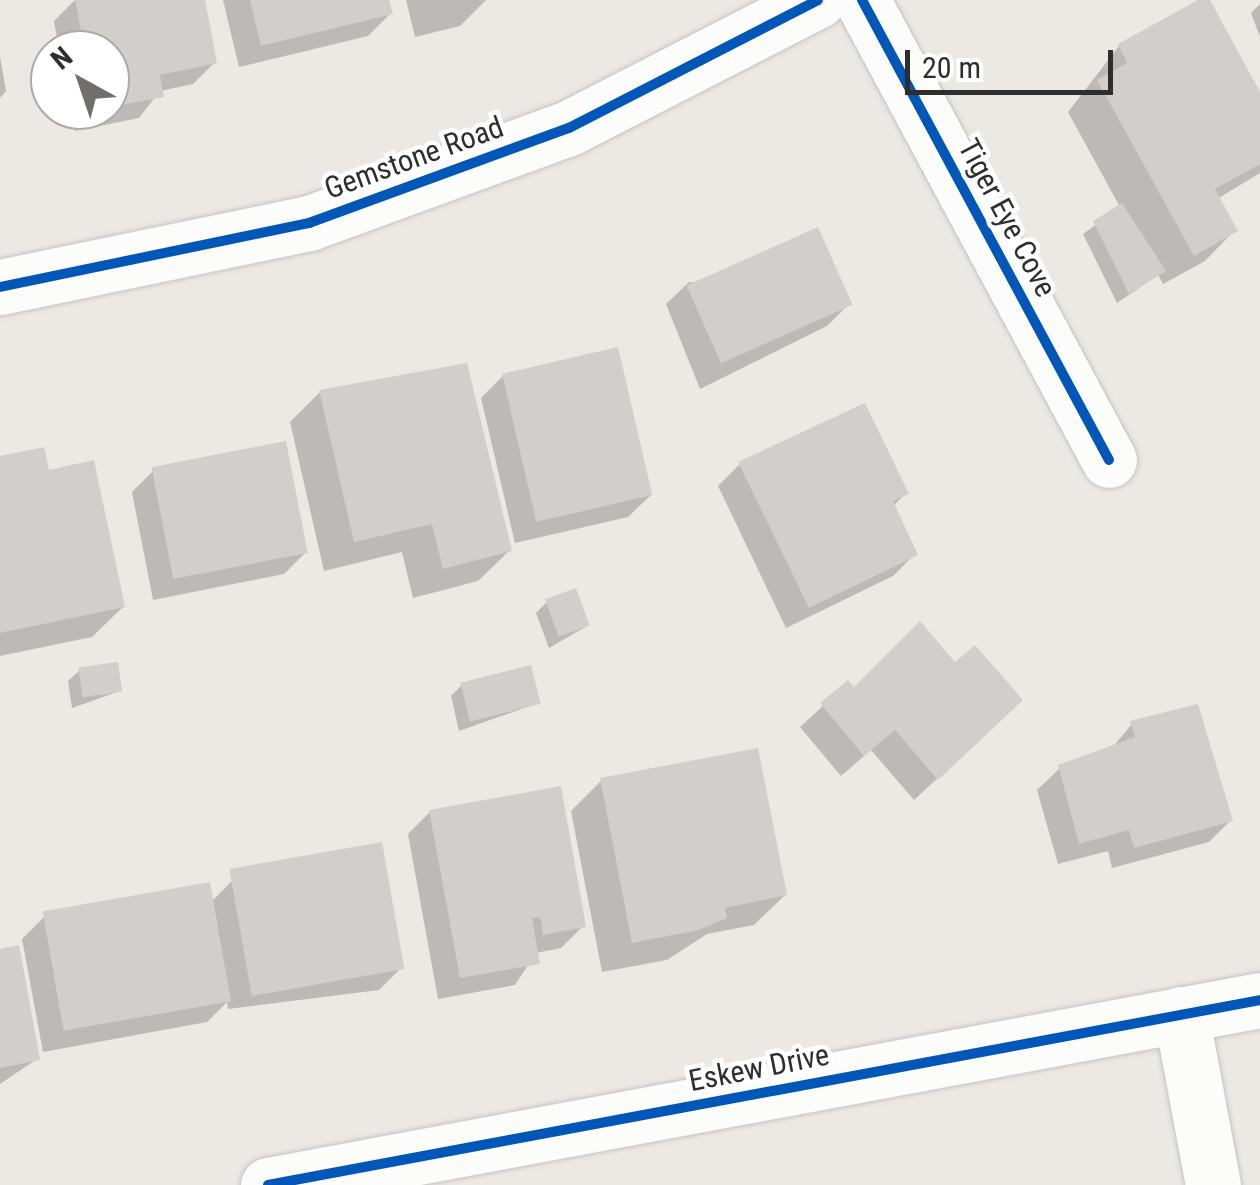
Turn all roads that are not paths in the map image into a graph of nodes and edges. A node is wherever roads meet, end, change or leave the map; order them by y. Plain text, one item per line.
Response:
1 (818, 0) edge
2 (862, 0) edge
3 (0, 287) edge
4 (1108, 460) dead end
5 (1260, 1000) edge
6 (1181, 1014) junction
7 (281, 1184) edge
8 (1213, 1185) edge

1 - 3 street, Gemstone Road
2 - 4 street, Tiger Eye Cove
5 - 6 street, Eskew Drive
6 - 7 street, Eskew Drive
6 - 8 street

